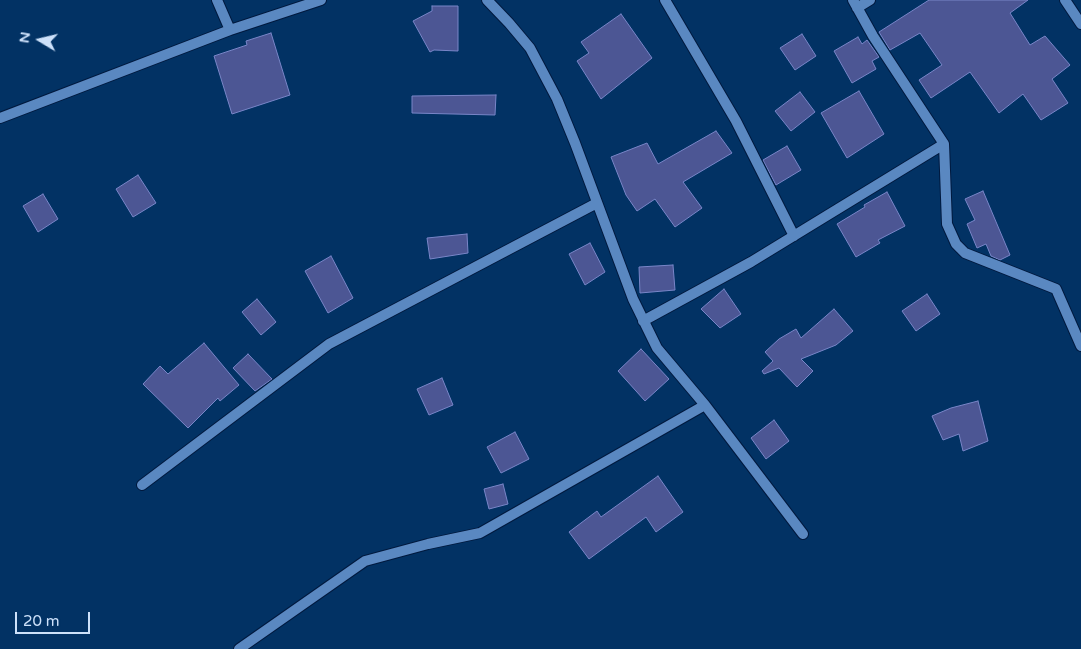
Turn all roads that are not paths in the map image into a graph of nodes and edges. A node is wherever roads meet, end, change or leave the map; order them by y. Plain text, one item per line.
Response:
1 (217, 0) edge
2 (321, 0) edge
3 (486, 0) edge
4 (665, 0) edge
5 (870, 0) edge
6 (1065, 0) edge
7 (855, 4) edge
8 (1081, 24) edge
9 (230, 30) junction
10 (0, 118) edge
11 (944, 144) junction
12 (597, 203) junction
13 (794, 236) junction
14 (643, 321) junction
15 (1081, 346) edge
16 (705, 405) junction
17 (142, 485) dead end
18 (803, 534) dead end
19 (238, 649) edge

1 - 9 street
2 - 9 street
3 - 12 street
4 - 13 street
5 - 7 street
6 - 8 street
7 - 11 street
9 - 10 street
11 - 13 street
11 - 15 street
12 - 14 street
12 - 17 street
13 - 14 street
14 - 16 street
16 - 18 street
16 - 19 street

